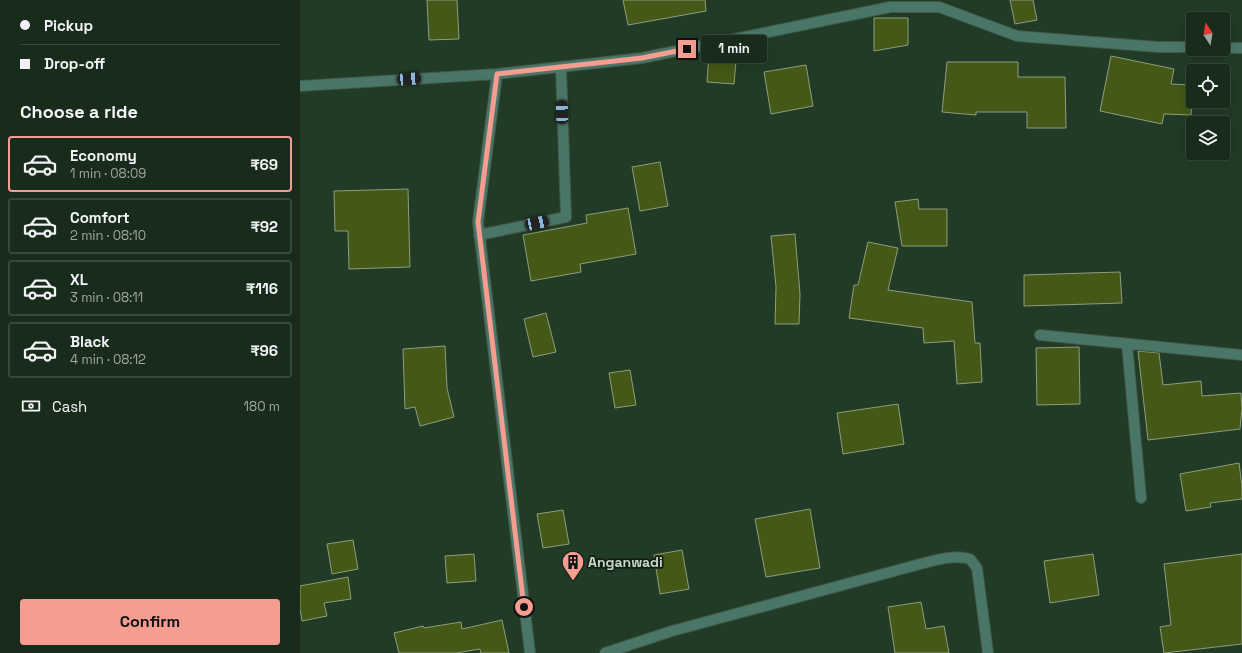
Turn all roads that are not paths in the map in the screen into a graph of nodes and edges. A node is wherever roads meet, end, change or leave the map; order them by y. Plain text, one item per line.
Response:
1 (1186, 47) edge
2 (1230, 48) edge
3 (1242, 48) edge
4 (561, 67) junction
5 (497, 74) junction
6 (300, 86) edge
7 (480, 235) junction
8 (1040, 335) dead end
9 (1127, 344) junction
10 (1242, 355) edge
11 (1141, 498) dead end
12 (530, 653) edge
13 (605, 653) edge
14 (988, 653) edge

1 - 4 street
2 - 3 street
4 - 5 street
4 - 7 street
5 - 6 street
5 - 7 street
7 - 12 street
8 - 9 street
9 - 10 street
9 - 11 street
13 - 14 street

